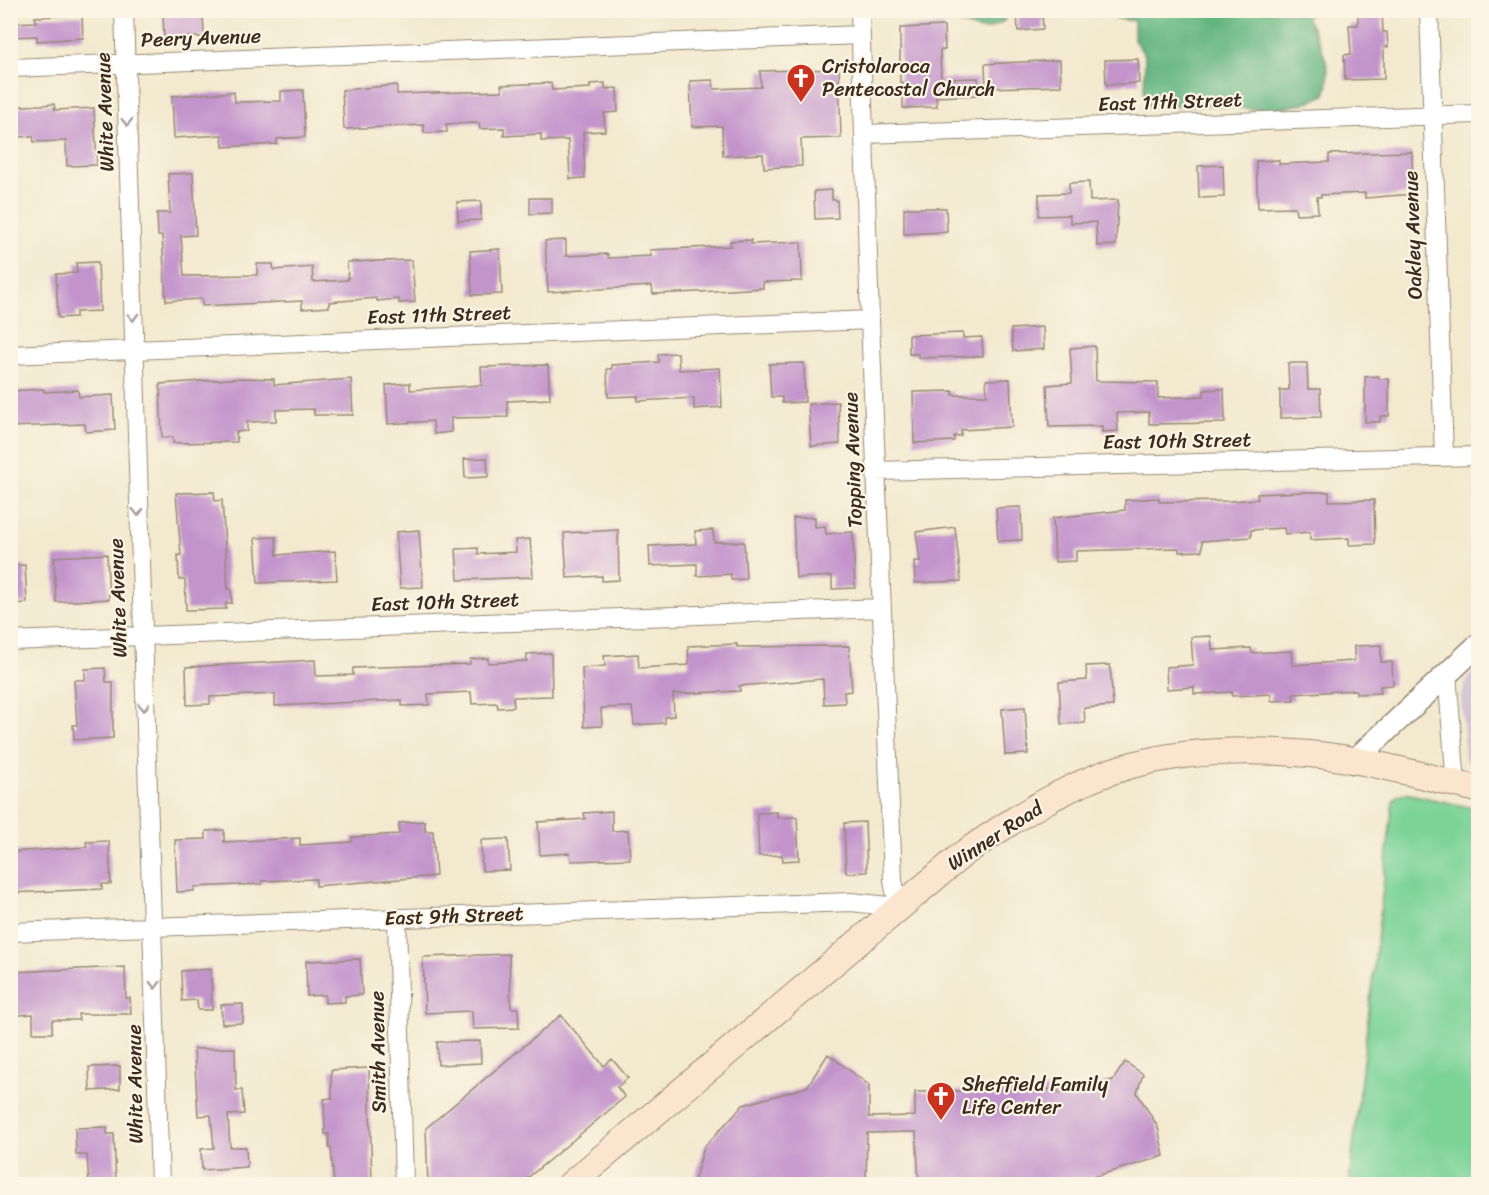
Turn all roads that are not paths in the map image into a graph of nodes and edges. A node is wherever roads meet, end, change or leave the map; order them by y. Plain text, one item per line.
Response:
1 (124, 10) edge
2 (860, 10) edge
3 (1429, 10) edge
4 (861, 35) junction
5 (126, 63) junction
6 (10, 68) edge
7 (1479, 114) edge
8 (1431, 116) junction
9 (864, 135) junction
10 (870, 320) junction
11 (134, 350) junction
12 (10, 355) edge
13 (1479, 456) edge
14 (1444, 457) junction
15 (876, 471) junction
16 (882, 608) junction
17 (141, 636) junction
18 (10, 641) edge
19 (1479, 645) edge
20 (1447, 674) junction
21 (1353, 762) junction
22 (1467, 786) edge
23 (898, 907) junction
24 (398, 918) junction
25 (153, 927) junction
26 (10, 932) edge
27 (160, 1185) edge
28 (404, 1185) edge
29 (571, 1185) edge

1 - 5 street, White Avenue
2 - 4 street, Topping Avenue
3 - 8 street, Oakley Avenue
4 - 5 street, Peery Avenue
4 - 9 street, Topping Avenue
5 - 6 street, Peery Avenue
5 -> 11 street, White Avenue
7 - 8 street, East 11th Street
8 - 9 street, East 11th Street
8 - 14 street, Oakley Avenue
9 - 10 street, Topping Avenue
10 - 11 street, East 11th Street
10 - 15 street, Topping Avenue
11 - 12 street, East 11th Street
11 -> 17 street, White Avenue
13 - 14 street, East 10th Street
14 - 15 street, East 10th Street
15 - 16 street, Topping Avenue
16 - 17 street, East 10th Street
16 - 23 street, Topping Avenue
17 - 18 street, East 10th Street
17 -> 25 street, White Avenue
19 - 20 street
20 - 21 street
20 - 22 street
21 - 22 main road
21 - 23 main road, Winner Road
23 - 24 street, East 9th Street
23 - 29 main road, Winner Road
24 - 25 street, East 9th Street
24 - 28 street, Smith Avenue
25 - 26 street, East 9th Street
25 -> 27 street, White Avenue

